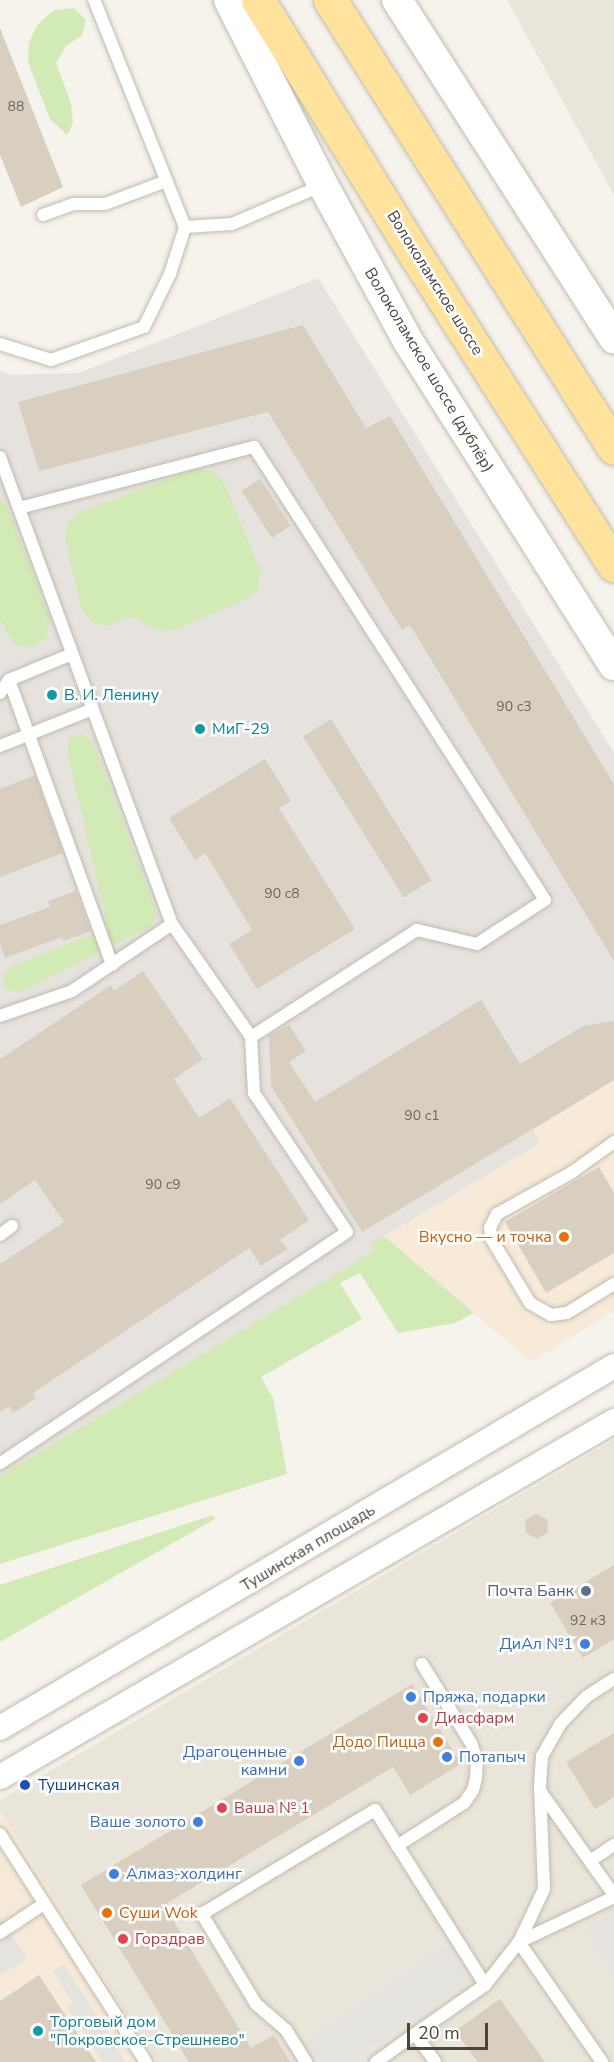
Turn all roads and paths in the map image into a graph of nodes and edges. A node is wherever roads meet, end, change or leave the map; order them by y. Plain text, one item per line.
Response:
1 (94, 0) edge
2 (229, 0) edge
3 (258, 0) edge
4 (330, 0) edge
5 (398, 0) edge
6 (167, 181) junction
7 (323, 185) junction
8 (43, 215) dead end
9 (185, 227) junction
10 (614, 338) edge
11 (0, 344) edge
12 (614, 448) edge
13 (0, 457) edge
14 (19, 508) junction
15 (614, 565) edge
16 (72, 654) junction
17 (614, 665) edge
18 (9, 680) junction
19 (0, 693) edge
20 (93, 708) junction
21 (30, 733) junction
22 (0, 746) edge
23 (172, 924) junction
24 (112, 965) junction
25 (0, 1016) edge
26 (251, 1037) junction
27 (614, 1142) edge
28 (12, 1226) dead end
29 (0, 1234) edge
30 (614, 1284) edge
31 (614, 1365) edge
32 (614, 1421) edge
33 (0, 1463) edge
34 (422, 1664) dead end
35 (614, 1679) edge
36 (0, 1728) edge
37 (0, 1777) edge
38 (540, 1791) junction
39 (0, 1833) edge
40 (614, 1845) edge
41 (397, 1846) junction
42 (590, 1861) junction
43 (614, 1896) edge
44 (44, 1904) junction
45 (0, 1933) edge
46 (519, 1942) junction
47 (485, 1985) junction
48 (415, 2034) junction
49 (146, 2062) edge
50 (306, 2062) edge
51 (376, 2062) edge
52 (435, 2062) edge
53 (602, 2062) edge

1 - 6 lane
2 - 7 street, Волоколамское шоссе (дублёр)
3 - 15 main road, Волоколамское шоссе
4 - 12 main road
5 - 10 street
6 - 8 lane
6 - 9 lane
7 - 9 lane
7 - 17 street, Волоколамское шоссе (дублёр)
9 - 11 lane
13 - 14 lane
14 - 16 lane
14 - 26 lane
16 - 18 lane
16 - 20 lane
18 - 19 lane
18 - 21 lane
20 - 21 lane
20 - 23 lane
21 - 22 lane
21 - 24 lane
23 - 24 lane
23 - 26 lane
24 - 25 lane
26 - 33 lane
27 - 30 lane
28 - 29 lane
31 - 36 street, Тушинская площадь
32 - 37 street
34 - 41 lane
35 - 38 lane
38 - 42 lane
38 - 46 lane
39 - 44 lane
40 - 42 lane
41 - 47 lane
41 - 50 lane
42 - 43 lane
43 - 46 lane
44 - 45 lane
44 - 49 lane
46 - 47 lane
46 - 53 lane
47 - 48 lane
48 - 51 lane
48 - 52 lane

